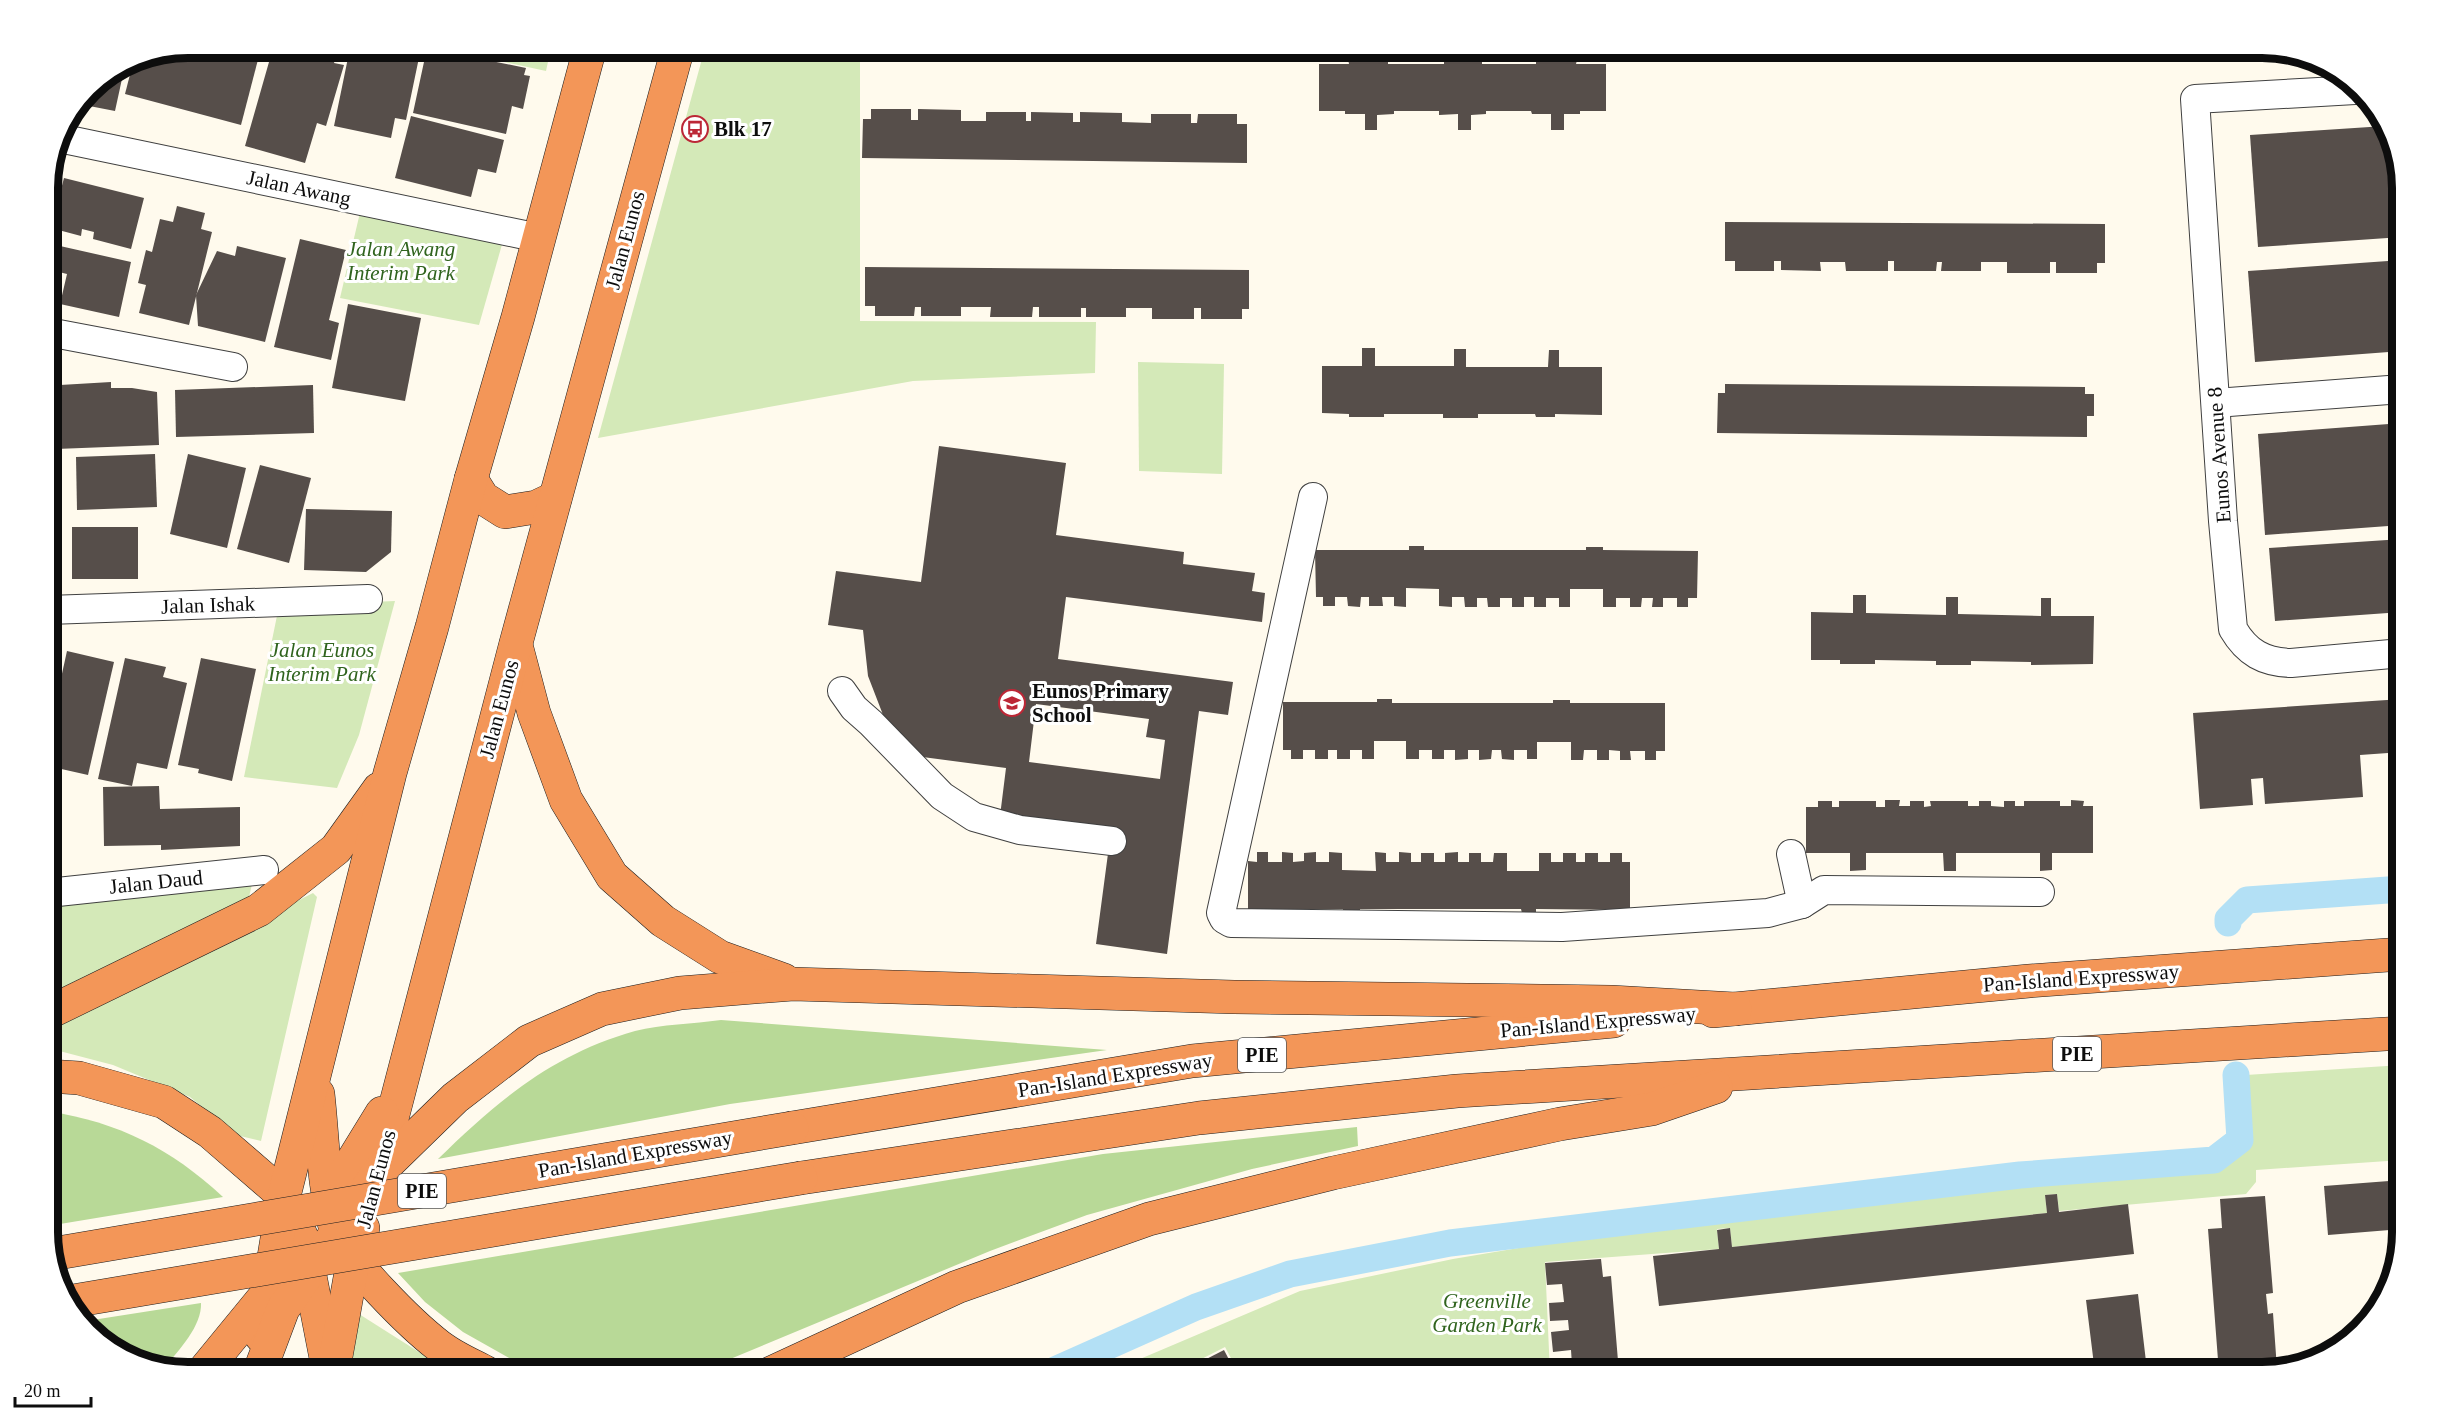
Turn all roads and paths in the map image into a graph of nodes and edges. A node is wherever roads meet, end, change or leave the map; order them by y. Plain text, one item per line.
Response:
1 (587, 58) edge
2 (675, 58) edge
3 (2346, 91) edge
4 (68, 140) edge
5 (539, 238) junction
6 (59, 334) edge
7 (233, 367) dead end
8 (2391, 390) edge
9 (2216, 403) junction
10 (471, 479) junction
11 (1313, 497) dead end
12 (555, 498) junction
13 (368, 599) dead end
14 (59, 610) edge
15 (516, 643) junction
16 (2391, 654) edge
17 (842, 691) dead end
18 (390, 773) junction
19 (1112, 841) dead end
20 (1791, 854) dead end
21 (264, 870) dead end
22 (59, 892) edge
23 (2040, 892) dead end
24 (1802, 904) junction
25 (2392, 955) edge
26 (793, 984) junction
27 (59, 1008) edge
28 (1735, 1009) junction
29 (2392, 1034) edge
30 (316, 1071) junction
31 (1751, 1074) junction
32 (59, 1077) edge
33 (402, 1078) junction
34 (378, 1173) junction
35 (284, 1196) junction
36 (329, 1199) junction
37 (337, 1233) junction
38 (303, 1240) junction
39 (61, 1253) edge
40 (353, 1261) junction
41 (310, 1271) junction
42 (266, 1295) junction
43 (78, 1300) edge
44 (210, 1363) edge
45 (258, 1363) edge
46 (261, 1363) edge
47 (329, 1363) edge
48 (333, 1363) edge
49 (469, 1363) edge
50 (793, 1363) edge

1 - 5 highway
2 - 12 highway, Jalan Eunos
3 - 9 street, Eunos Avenue 8
4 - 5 street, Jalan Awang
5 - 10 highway
6 - 7 street
8 - 9 street
9 - 16 street, Eunos Avenue 8
10 - 12 highway
10 - 18 highway
11 - 24 street
12 - 15 highway, Jalan Eunos
13 - 14 street, Jalan Ishak
15 - 26 highway
15 - 33 highway, Jalan Eunos
17 - 19 street
18 - 27 highway
18 - 30 highway
20 - 24 street
21 - 22 street, Jalan Daud
23 - 24 street
25 - 28 highway, Pan-Island Expressway / PIE
26 - 28 highway
26 - 34 highway
28 - 39 highway, Pan-Island Expressway / PIE, bridge
29 - 31 highway, PIE
30 - 35 highway
30 - 36 highway
31 - 43 highway, PIE, bridge
31 - 50 highway
32 - 35 highway
33 - 34 highway, Jalan Eunos
33 - 36 highway
34 - 37 highway
34 - 40 highway, Jalan Eunos
35 - 38 highway
35 - 42 highway
36 - 37 highway
36 - 38 highway
37 - 40 highway
37 - 41 highway
38 - 41 highway
38 - 42 highway
40 - 48 highway, Jalan Eunos
40 - 49 highway
41 - 46 highway
41 - 47 highway
42 - 44 highway
42 - 45 highway

